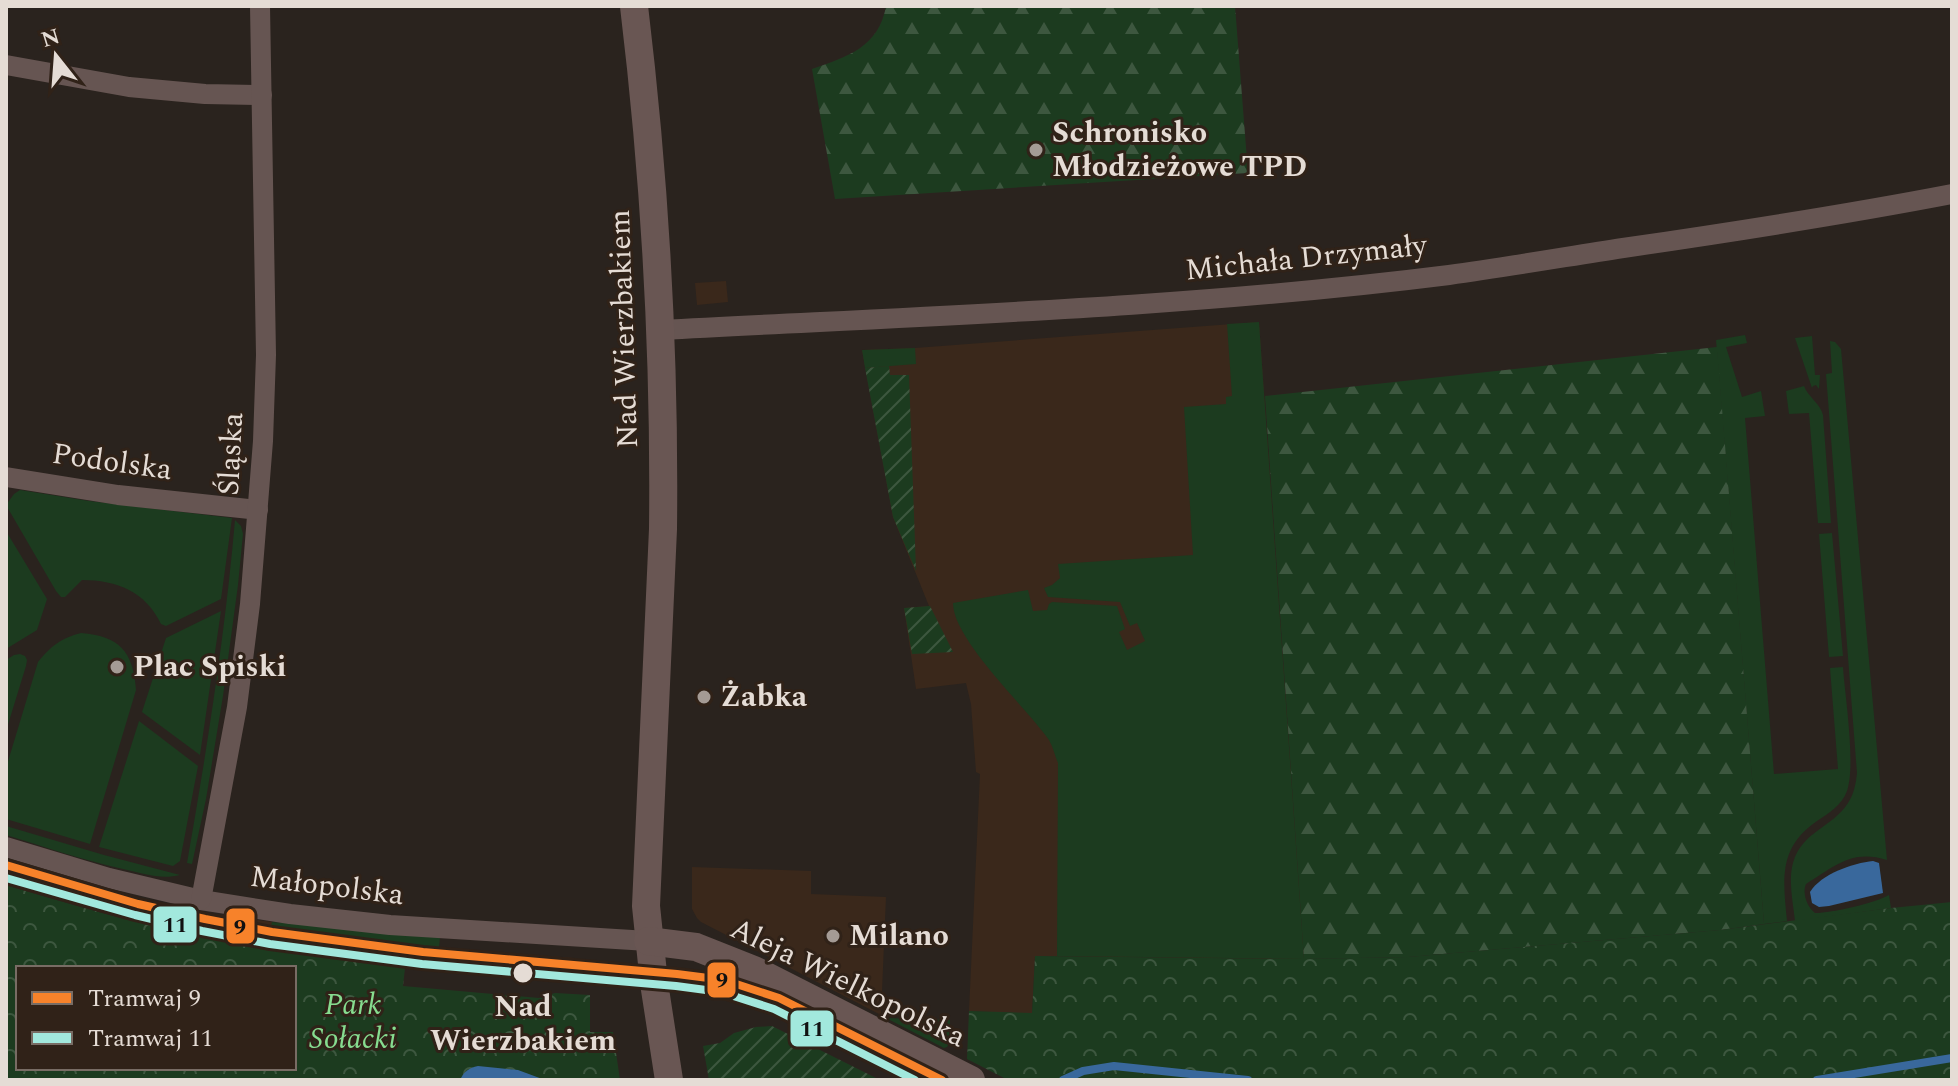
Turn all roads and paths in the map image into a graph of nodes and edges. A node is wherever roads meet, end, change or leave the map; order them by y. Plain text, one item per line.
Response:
1 (260, 6) edge
2 (634, 6) edge
3 (6, 65) edge
4 (262, 95) junction
5 (1952, 194) edge
6 (661, 330) junction
7 (6, 477) edge
8 (258, 510) junction
9 (6, 847) edge
10 (201, 900) junction
11 (648, 941) junction
12 (669, 1080) edge
13 (971, 1080) edge

1 - 4 street, Śląska
2 - 6 street, Nad Wierzbakiem
3 - 4 street
4 - 8 street, Śląska
5 - 6 street, Michała Drzymały
6 - 11 street, Nad Wierzbakiem
7 - 8 street, Podolska
8 - 10 street, Śląska
9 - 10 street, Małopolska
10 - 11 street, Małopolska
11 - 12 street, Nad Wierzbakiem
11 - 13 street, Aleja Wielkopolska

